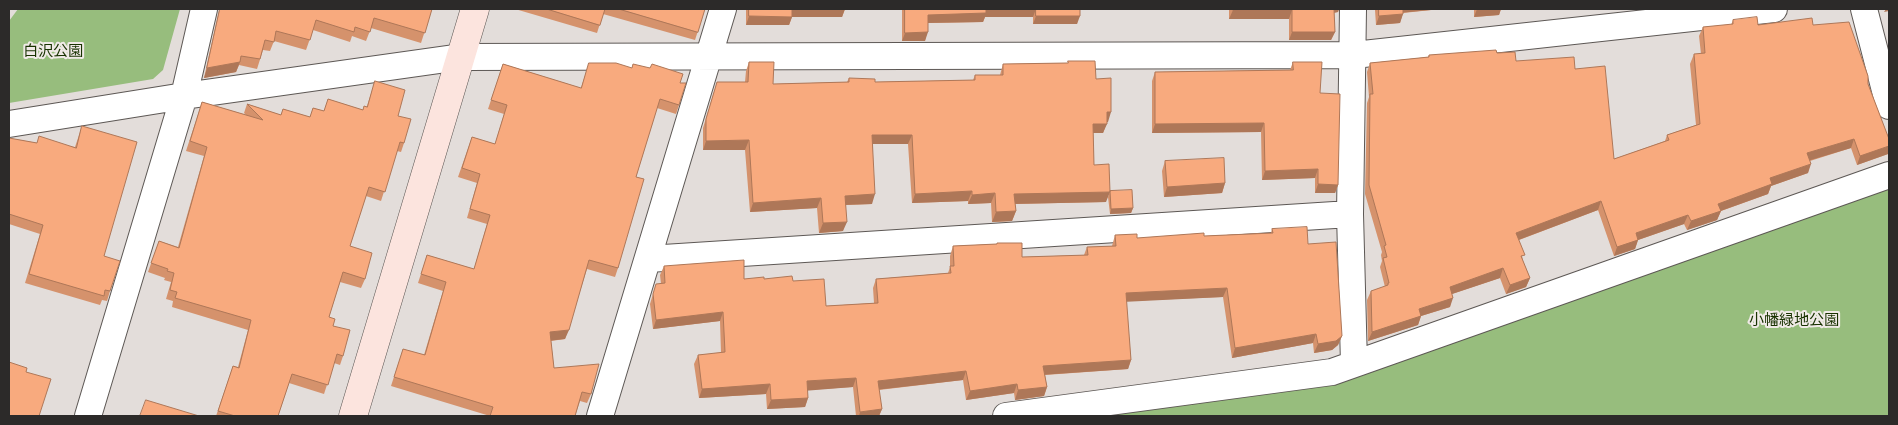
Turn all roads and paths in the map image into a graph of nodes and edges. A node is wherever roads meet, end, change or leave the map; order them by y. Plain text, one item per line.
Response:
1 (204, 9) edge
2 (476, 9) edge
3 (723, 9) edge
4 (1353, 9) edge
5 (1774, 9) edge
6 (1864, 9) edge
7 (708, 55) junction
8 (1354, 55) junction
9 (460, 57) junction
10 (184, 96) junction
11 (1889, 106) edge
12 (9, 124) edge
13 (1889, 175) edge
14 (1350, 214) junction
15 (648, 259) junction
16 (1354, 364) junction
17 (88, 416) edge
18 (353, 416) edge
19 (600, 416) edge
20 (1006, 416) edge

1 - 10 street
2 - 9 street
3 - 7 street
4 - 8 street
5 - 8 street
6 - 11 street
7 - 8 street
7 - 9 street
7 - 15 street
8 - 14 street
9 - 10 street
9 - 18 street
10 - 12 street
10 - 17 street
13 - 16 street
14 - 15 street
14 - 16 street
15 - 19 street
16 - 20 street

